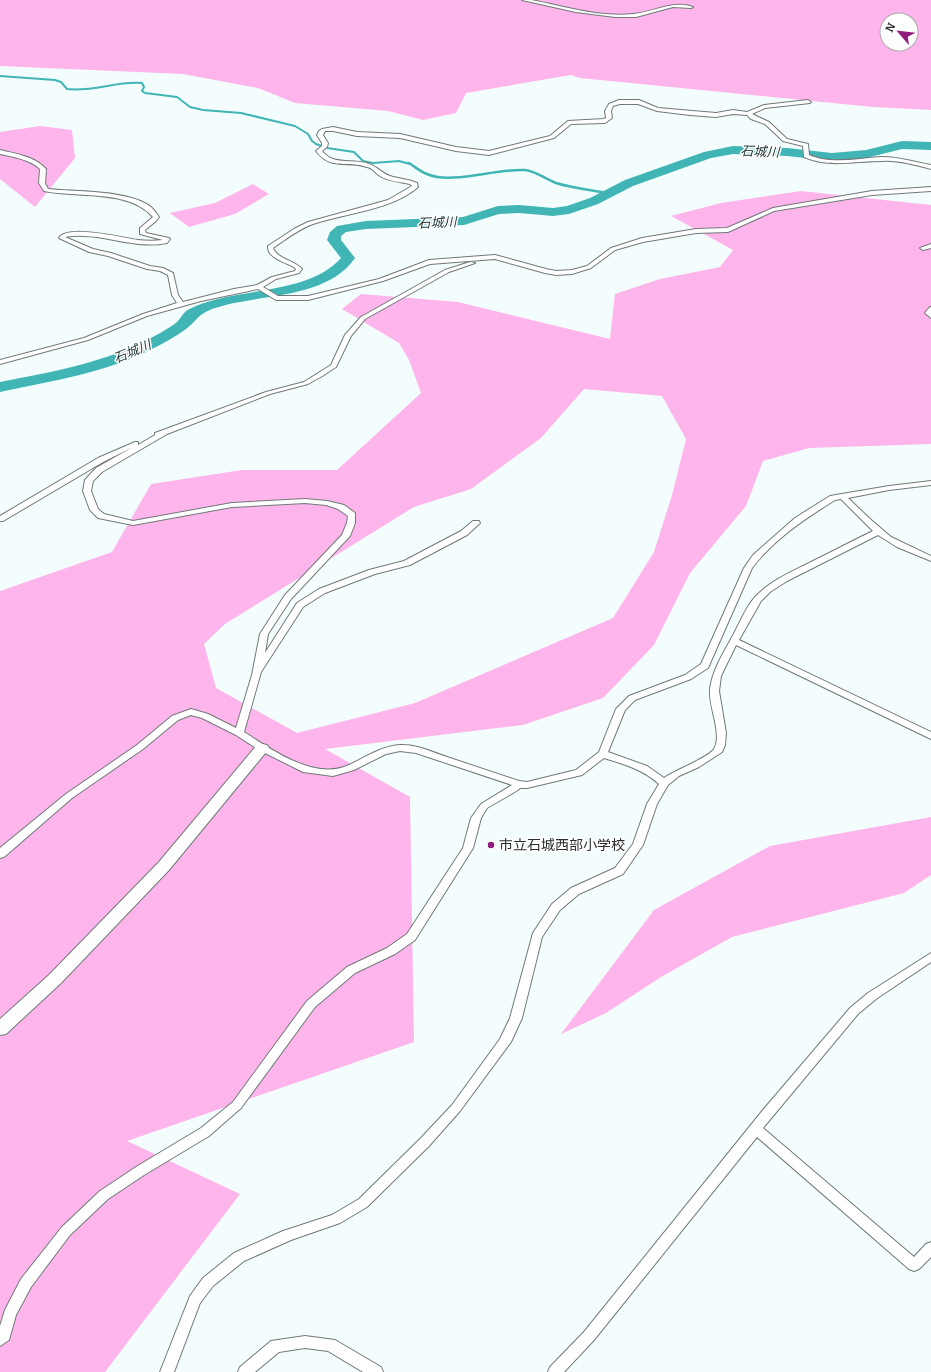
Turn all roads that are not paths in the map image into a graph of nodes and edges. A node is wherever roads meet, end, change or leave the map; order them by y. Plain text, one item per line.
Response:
1 (524, 0) edge
2 (691, 7) dead end
3 (808, 102) dead end
4 (748, 114) junction
5 (0, 152) edge
6 (931, 167) edge
7 (931, 189) edge
8 (931, 246) edge
9 (923, 248) dead end
10 (505, 258) junction
11 (260, 288) junction
12 (181, 304) junction
13 (931, 309) edge
14 (931, 316) edge
15 (0, 362) edge
16 (164, 433) junction
17 (931, 483) edge
18 (842, 496) junction
19 (0, 519) edge
20 (476, 523) dead end
21 (879, 531) junction
22 (931, 559) edge
23 (734, 641) junction
24 (256, 675) junction
25 (239, 733) junction
26 (931, 736) edge
27 (262, 748) junction
28 (603, 754) junction
29 (664, 783) junction
30 (518, 784) junction
31 (0, 854) edge
32 (931, 957) edge
33 (0, 1029) edge
34 (756, 1129) junction
35 (931, 1248) edge
36 (0, 1340) edge
37 (167, 1372) edge
38 (245, 1372) edge
39 (376, 1372) edge
40 (555, 1372) edge

1 - 2 street
3 - 4 street
4 - 6 street
4 - 11 street
5 - 12 street
7 - 10 street
8 - 9 street
10 - 11 street
10 - 16 street
11 - 12 street
12 - 15 street
13 - 14 street
16 - 19 street
16 - 24 street
17 - 18 street
18 - 21 street
18 - 28 street
20 - 24 street
21 - 22 street
21 - 23 street
23 - 26 street
23 - 29 street
24 - 25 street
25 - 27 street
25 - 31 street
27 - 30 street
27 - 33 street
28 - 29 street
28 - 30 street
29 - 37 street
30 - 36 street
32 - 34 street
34 - 35 street
34 - 40 street
38 - 39 street

